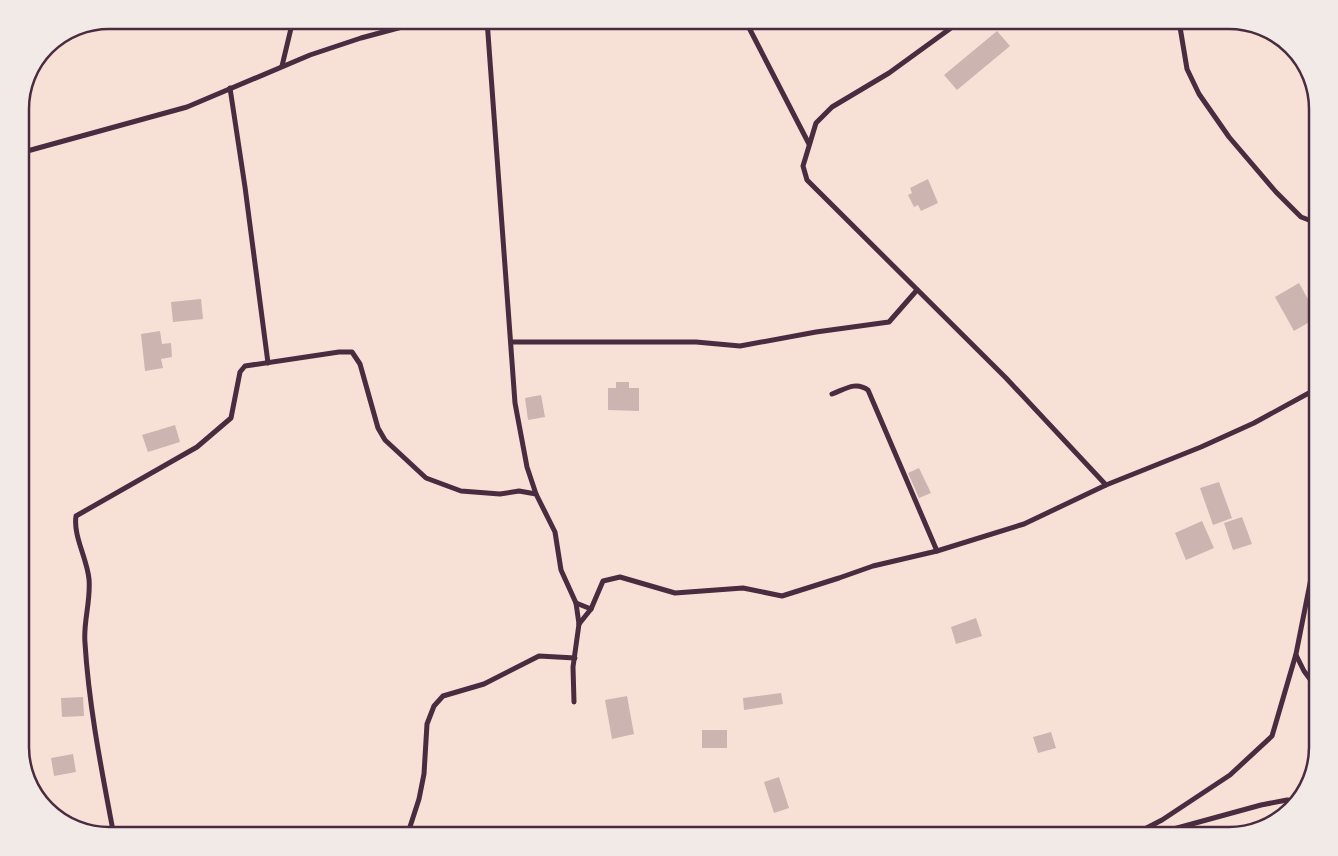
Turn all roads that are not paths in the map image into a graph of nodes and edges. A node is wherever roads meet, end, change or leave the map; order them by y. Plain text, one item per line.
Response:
1 (291, 29) edge
2 (394, 29) edge
3 (487, 29) edge
4 (750, 29) edge
5 (950, 29) edge
6 (1180, 29) edge
7 (282, 66) junction
8 (230, 88) junction
9 (810, 144) junction
10 (29, 151) edge
11 (1309, 220) edge
12 (917, 290) junction
13 (511, 342) junction
14 (268, 363) junction
15 (1309, 393) edge
16 (832, 394) dead end
17 (1106, 485) junction
18 (536, 494) junction
19 (937, 551) junction
20 (1309, 588) edge
21 (576, 603) junction
22 (591, 609) junction
23 (579, 624) junction
24 (1296, 654) junction
25 (575, 658) junction
26 (1309, 677) edge
27 (574, 702) dead end
28 (1289, 800) edge
29 (112, 827) edge
30 (409, 827) edge
31 (1148, 827) edge
32 (1181, 827) edge

1 - 7 street
2 - 7 street
3 - 13 street
4 - 9 street
5 - 9 street
6 - 11 street
7 - 8 street
8 - 10 street
8 - 14 street
9 - 12 street
12 - 13 street
12 - 17 street
13 - 18 street
14 - 18 street
14 - 29 street
15 - 17 street
16 - 19 street
17 - 19 street
18 - 21 street
19 - 22 street
20 - 24 street
21 - 22 street
21 - 23 street
22 - 23 street
23 - 25 street
24 - 26 street
24 - 31 street
25 - 27 street
25 - 30 street
28 - 32 street

